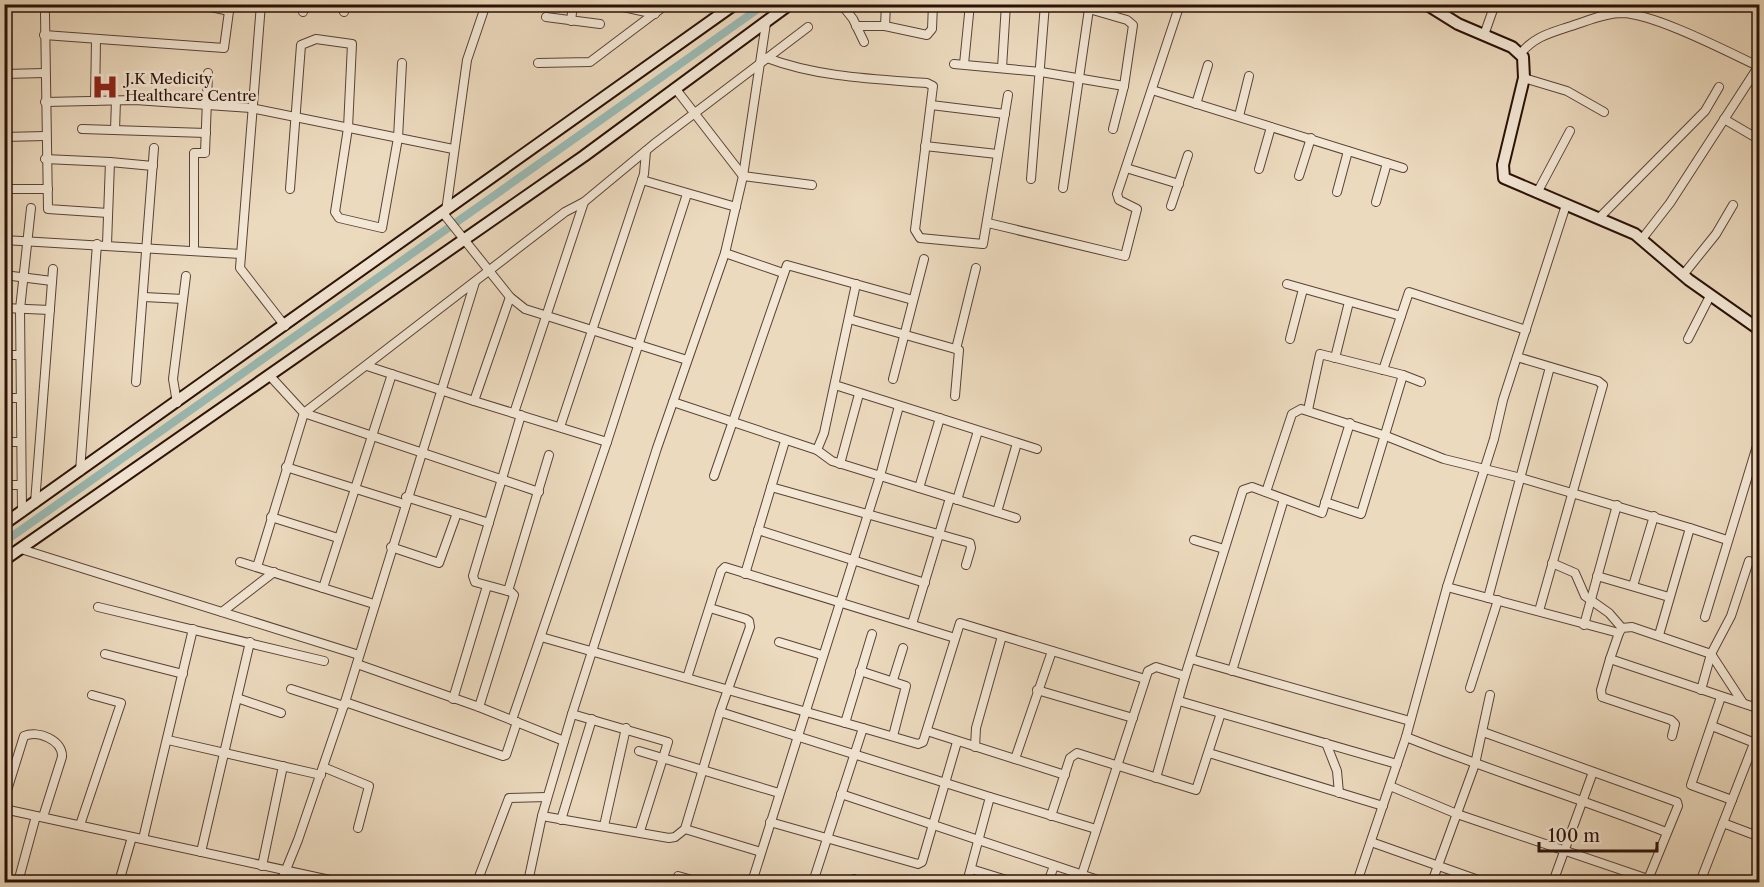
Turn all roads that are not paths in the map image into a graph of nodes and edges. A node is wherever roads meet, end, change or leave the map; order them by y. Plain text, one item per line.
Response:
1 (198, 4) edge
2 (261, 4) edge
3 (486, 4) edge
4 (573, 4) edge
5 (610, 4) edge
6 (667, 4) edge
7 (735, 4) edge
8 (790, 4) edge
9 (841, 4) edge
10 (886, 4) edge
11 (933, 4) edge
12 (970, 4) edge
13 (1006, 4) edge
14 (1045, 4) edge
15 (1072, 4) edge
16 (1180, 4) edge
17 (1426, 4) edge
18 (1495, 4) edge
19 (1625, 4) edge
20 (229, 8) edge
21 (1089, 9) junction
22 (1622, 13) junction
23 (45, 14) dead end
24 (655, 14) junction
25 (546, 17) dead end
26 (572, 21) junction
27 (766, 23) junction
28 (600, 24) dead end
29 (856, 26) junction
30 (885, 26) junction
31 (808, 27) dead end
32 (44, 36) junction
33 (1484, 36) junction
34 (96, 39) junction
35 (864, 42) dead end
36 (1521, 53) junction
37 (764, 61) junction
38 (402, 63) dead end
39 (538, 63) dead end
40 (954, 64) dead end
41 (964, 64) junction
42 (1208, 65) dead end
43 (1759, 65) edge
44 (1002, 68) junction
45 (1041, 72) junction
46 (45, 73) junction
47 (208, 73) dead end
48 (4, 74) edge
49 (1250, 76) dead end
50 (1079, 78) junction
51 (1524, 78) junction
52 (1124, 86) junction
53 (1719, 87) dead end
54 (675, 88) junction
55 (1152, 90) junction
56 (1008, 95) dead end
57 (116, 100) junction
58 (95, 101) junction
59 (45, 102) junction
60 (1196, 104) junction
61 (208, 105) junction
62 (932, 105) junction
63 (251, 108) junction
64 (1604, 112) dead end
65 (694, 114) junction
66 (1005, 114) junction
67 (1239, 116) junction
68 (297, 117) junction
69 (1724, 118) junction
70 (1271, 127) junction
71 (348, 128) junction
72 (82, 129) dead end
73 (1113, 129) dead end
74 (115, 130) junction
75 (1570, 131) dead end
76 (206, 133) junction
77 (45, 136) junction
78 (4, 137) edge
79 (398, 138) junction
80 (1311, 138) junction
81 (1760, 140) edge
82 (926, 146) junction
83 (154, 148) dead end
84 (453, 149) junction
85 (646, 151) junction
86 (1348, 151) junction
87 (997, 154) junction
88 (1188, 155) dead end
89 (45, 159) junction
90 (110, 162) junction
91 (1387, 163) junction
92 (153, 166) junction
93 (1126, 168) junction
94 (1403, 168) dead end
95 (1259, 169) dead end
96 (743, 176) junction
97 (1299, 176) dead end
98 (1030, 178) dead end
99 (642, 180) junction
100 (1179, 184) junction
101 (812, 185) dead end
102 (1063, 188) dead end
103 (4, 189) edge
104 (48, 189) junction
105 (290, 189) dead end
106 (1337, 192) dead end
107 (1536, 193) junction
108 (687, 194) junction
109 (584, 202) junction
110 (1376, 202) dead end
111 (1566, 205) junction
112 (1733, 205) dead end
113 (1171, 206) dead end
114 (736, 207) junction
115 (31, 208) dead end
116 (108, 213) junction
117 (447, 215) junction
118 (1599, 218) junction
119 (988, 223) junction
120 (1642, 239) junction
121 (4, 240) edge
122 (29, 241) junction
123 (465, 241) junction
124 (97, 244) junction
125 (107, 244) junction
126 (148, 247) junction
127 (194, 250) junction
128 (725, 253) junction
129 (241, 254) junction
130 (924, 259) dead end
131 (976, 268) dead end
132 (53, 269) dead end
133 (488, 272) junction
134 (783, 273) junction
135 (4, 275) edge
136 (23, 275) junction
137 (1683, 275) junction
138 (186, 276) dead end
139 (52, 281) junction
140 (476, 281) junction
141 (856, 284) junction
142 (1287, 284) dead end
143 (1303, 289) junction
144 (1710, 296) junction
145 (144, 297) junction
146 (510, 297) junction
147 (183, 299) junction
148 (913, 300) junction
149 (1349, 302) junction
150 (4, 308) edge
151 (20, 309) junction
152 (50, 309) junction
153 (1401, 316) junction
154 (548, 317) junction
155 (849, 319) junction
156 (285, 326) junction
157 (1526, 330) junction
158 (1760, 330) edge
159 (591, 331) junction
160 (904, 333) junction
161 (1290, 339) dead end
162 (1688, 339) dead end
163 (638, 346) junction
164 (956, 349) junction
165 (19, 355) junction
166 (4, 356) edge
167 (1516, 357) junction
168 (1335, 358) junction
169 (687, 360) junction
170 (367, 366) junction
171 (1550, 367) junction
172 (1383, 370) junction
173 (392, 374) junction
174 (1403, 375) junction
175 (270, 376) junction
176 (893, 379) dead end
177 (136, 382) dead end
178 (1421, 382) dead end
179 (835, 385) junction
180 (441, 390) junction
181 (859, 394) junction
182 (955, 396) dead end
183 (4, 398) edge
184 (20, 398) junction
185 (474, 401) junction
186 (673, 402) junction
187 (177, 404) junction
188 (899, 406) junction
189 (1308, 410) junction
190 (303, 413) junction
191 (518, 414) junction
192 (940, 418) junction
193 (732, 423) junction
194 (1350, 423) junction
195 (560, 427) junction
196 (978, 431) junction
197 (370, 436) junction
198 (1386, 436) junction
199 (1760, 436) edge
200 (785, 441) junction
201 (4, 442) edge
202 (21, 442) junction
203 (607, 442) junction
204 (1017, 443) junction
205 (1037, 449) dead end
206 (818, 450) junction
207 (421, 452) junction
208 (549, 455) dead end
209 (840, 464) junction
210 (286, 467) junction
211 (1484, 468) junction
212 (80, 471) junction
213 (714, 476) dead end
214 (880, 476) junction
215 (503, 478) junction
216 (1521, 478) junction
217 (4, 485) edge
218 (21, 485) junction
219 (771, 487) junction
220 (354, 488) junction
221 (919, 488) junction
222 (539, 492) junction
223 (1266, 492) junction
224 (1571, 493) junction
225 (954, 499) junction
226 (1284, 500) junction
227 (405, 501) junction
228 (1325, 502) junction
229 (35, 503) junction
230 (1617, 505) junction
231 (22, 512) junction
232 (997, 512) junction
233 (457, 513) junction
234 (867, 515) junction
235 (1654, 516) junction
236 (271, 517) junction
237 (1016, 518) dead end
238 (489, 523) junction
239 (4, 524) edge
240 (1690, 528) junction
241 (758, 530) junction
242 (939, 536) junction
243 (338, 538) junction
244 (1194, 540) dead end
245 (1727, 540) junction
246 (391, 547) junction
247 (21, 549) junction
248 (1224, 549) junction
249 (4, 560) edge
250 (852, 561) junction
251 (1749, 561) dead end
252 (240, 562) dead end
253 (1552, 563) junction
254 (966, 565) dead end
255 (257, 567) junction
256 (274, 572) junction
257 (745, 574) junction
258 (1597, 576) junction
259 (925, 583) junction
260 (487, 586) junction
261 (1633, 586) junction
262 (1447, 587) junction
263 (323, 588) junction
264 (508, 591) junction
265 (1669, 597) junction
266 (1488, 598) junction
267 (1498, 600) junction
268 (1591, 601) junction
269 (838, 603) junction
270 (374, 604) junction
271 (98, 607) dead end
272 (710, 608) junction
273 (1539, 611) junction
274 (222, 612) junction
275 (1705, 617) dead end
276 (912, 624) junction
277 (1584, 625) junction
278 (193, 629) junction
279 (1620, 631) junction
280 (872, 634) dead end
281 (1659, 635) junction
282 (1002, 636) junction
283 (541, 637) junction
284 (955, 638) junction
285 (250, 642) junction
286 (779, 642) dead end
287 (903, 648) dead end
288 (593, 650) junction
289 (1052, 651) junction
290 (105, 654) dead end
291 (1711, 654) junction
292 (822, 655) junction
293 (358, 659) junction
294 (1191, 659) junction
295 (1610, 659) junction
296 (324, 661) dead end
297 (860, 670) junction
298 (1232, 671) junction
299 (183, 674) junction
300 (1185, 676) junction
301 (687, 678) junction
302 (1145, 679) junction
303 (893, 680) junction
304 (1470, 688) dead end
305 (291, 689) dead end
306 (729, 690) junction
307 (1037, 690) junction
308 (1701, 690) junction
309 (92, 695) dead end
310 (1490, 695) dead end
311 (1721, 697) junction
312 (237, 698) junction
313 (453, 699) junction
314 (1179, 701) junction
315 (344, 704) junction
316 (1744, 704) junction
317 (479, 707) junction
318 (1759, 709) edge
319 (720, 712) junction
320 (805, 712) junction
321 (281, 713) dead end
322 (1221, 713) junction
323 (572, 714) junction
324 (1133, 718) junction
325 (592, 719) junction
326 (515, 721) junction
327 (1410, 721) junction
328 (844, 723) junction
329 (1712, 726) junction
330 (626, 728) junction
331 (863, 728) junction
332 (1760, 728) edge
333 (927, 731) junction
334 (1483, 732) junction
335 (797, 736) junction
336 (893, 736) junction
337 (1672, 736) dead end
338 (1406, 737) junction
339 (168, 740) junction
340 (564, 741) junction
341 (957, 742) junction
342 (1326, 743) junction
343 (1757, 743) edge
344 (975, 747) junction
345 (639, 751) dead end
346 (225, 753) junction
347 (855, 753) junction
348 (1209, 753) junction
349 (664, 758) junction
350 (1015, 759) junction
351 (1397, 764) junction
352 (1474, 764) junction
353 (283, 766) junction
354 (1116, 766) junction
355 (703, 769) junction
356 (322, 771) junction
357 (1593, 772) junction
358 (1065, 775) junction
359 (1156, 778) junction
360 (945, 782) junction
361 (1390, 786) junction
362 (779, 793) junction
363 (1339, 793) junction
364 (841, 795) junction
365 (548, 797) junction
366 (990, 797) junction
367 (4, 800) edge
368 (1582, 800) junction
369 (1732, 800) junction
370 (1383, 806) junction
371 (4, 809) edge
372 (1457, 814) junction
373 (40, 816) junction
374 (542, 816) junction
375 (1051, 816) junction
376 (561, 820) junction
377 (770, 822) junction
378 (1723, 823) junction
379 (933, 824) junction
380 (80, 825) junction
381 (604, 826) junction
382 (357, 828) dead end
383 (685, 829) junction
384 (1096, 829) junction
385 (640, 831) junction
386 (1666, 832) junction
387 (132, 837) junction
388 (1760, 837) edge
389 (143, 839) junction
390 (827, 839) junction
391 (978, 840) junction
392 (1371, 842) junction
393 (1564, 850) junction
394 (201, 852) junction
395 (761, 852) junction
396 (262, 866) junction
397 (1054, 866) junction
398 (1438, 866) junction
399 (971, 869) junction
400 (287, 871) junction
401 (1082, 874) junction
402 (678, 876) dead end
403 (1101, 881) dead end
404 (1647, 881) edge
405 (18, 882) edge
406 (119, 882) edge
407 (281, 882) edge
408 (339, 882) edge
409 (477, 882) edge
410 (528, 882) edge
411 (699, 882) edge
412 (752, 882) edge
413 (813, 882) edge
414 (967, 882) edge
415 (1012, 882) edge
416 (1048, 882) edge
417 (1357, 882) edge
418 (1432, 882) edge
419 (1484, 882) edge
420 (1553, 882) edge
421 (1700, 882) edge

1 - 20 street
2 - 63 street
3 - 84 street
4 - 26 street
5 - 24 street
6 - 24 street
7 - 117 street
8 - 27 street
9 - 29 street
10 - 30 street
11 - 30 street
12 - 41 street
13 - 44 street
14 - 45 street
15 - 21 street
16 - 55 street
17 - 33 street
18 - 33 street
19 - 22 street
20 - 34 street
21 - 50 street
21 - 52 street
22 - 36 street
22 - 43 street
23 - 32 street
24 - 39 street
25 - 26 street
26 - 28 street
27 - 37 street
27 - 54 street
29 - 30 street
29 - 35 street
31 - 37 street
32 - 34 street
32 - 46 street
33 - 36 street
34 - 58 street
36 - 51 street
37 - 62 street
37 - 65 street
37 - 96 street
38 - 79 street
40 - 41 street
41 - 44 street
42 - 60 street
43 - 69 street
44 - 45 street
45 - 50 street
45 - 98 street
46 - 48 street
46 - 59 street
47 - 61 street
49 - 67 street
50 - 52 street
50 - 102 street
51 - 64 street
51 - 107 street
52 - 73 street
53 - 118 street
54 - 65 street
54 - 123 street
55 - 60 street
55 - 93 street
56 - 66 street
57 - 58 street
57 - 61 street
57 - 74 street
58 - 59 street
59 - 77 street
60 - 67 street
61 - 63 street
61 - 76 street
62 - 66 street
62 - 82 street
63 - 68 street
63 - 129 street
65 - 85 street
65 - 96 street
66 - 87 street
67 - 70 street
68 - 71 street
68 - 71 street
68 - 105 street
69 - 81 street
69 - 120 street
70 - 80 street
70 - 95 street
71 - 79 street
71 - 79 street
72 - 74 street
74 - 76 street
75 - 107 street
76 - 127 street
77 - 78 street
77 - 89 street
79 - 84 street
80 - 86 street
80 - 97 street
82 - 87 street
82 - 119 street
83 - 92 street
84 - 117 street
85 - 99 street
85 - 109 street
86 - 91 street
86 - 106 street
87 - 119 street
88 - 100 street
89 - 90 street
89 - 104 street
90 - 92 street
90 - 116 street
91 - 94 street
91 - 110 street
92 - 126 street
93 - 100 street
93 - 119 street
96 - 101 street
96 - 114 street
99 - 108 street
99 - 159 street
100 - 113 street
103 - 104 street
104 - 116 street
107 - 111 street
108 - 114 street
108 - 163 street
109 - 133 street
109 - 154 street
111 - 118 street
111 - 157 street
112 - 137 street
114 - 128 street
115 - 122 street
116 - 125 street
117 - 123 street
117 - 156 street
118 - 120 street
120 - 137 street
121 - 122 street
122 - 124 street
122 - 136 street
123 - 133 street
123 - 175 street
124 - 125 street
124 - 212 street
125 - 126 street
126 - 127 street
126 - 145 street
127 - 129 street
128 - 134 street
128 - 169 street
129 - 156 street
130 - 148 street
131 - 164 street
132 - 139 street
133 - 140 street
133 - 146 street
134 - 141 street
134 - 193 street
135 - 136 street
136 - 139 street
136 - 151 street
137 - 144 street
138 - 147 street
139 - 152 street
140 - 170 street
140 - 180 street
141 - 148 street
141 - 155 street
142 - 143 street
143 - 149 street
143 - 161 street
144 - 158 street
144 - 162 street
145 - 147 street
145 - 177 street
146 - 154 street
146 - 185 street
147 - 187 street
148 - 160 street
149 - 153 street
149 - 168 street
150 - 151 street
151 - 152 street
151 - 165 street
152 - 229 street
153 - 157 street
153 - 172 street
154 - 159 street
154 - 191 street
155 - 160 street
155 - 179 street
156 - 187 street
157 - 167 street
159 - 163 street
159 - 195 street
160 - 164 street
160 - 176 street
163 - 169 street
163 - 203 street
164 - 182 street
165 - 166 street
165 - 184 street
167 - 171 street
167 - 211 street
168 - 172 street
168 - 189 street
169 - 186 street
170 - 173 street
170 - 190 street
171 - 216 street
171 - 224 street
172 - 174 street
173 - 180 street
173 - 197 street
174 - 178 street
174 - 198 street
175 - 190 street
175 - 247 street
179 - 181 street
179 - 206 street
180 - 185 street
180 - 207 street
181 - 188 street
181 - 209 street
183 - 184 street
184 - 202 street
185 - 191 street
186 - 193 street
186 - 288 street
187 - 212 street
188 - 192 street
188 - 214 street
189 - 194 street
189 - 223 street
190 - 197 street
190 - 210 street
191 - 195 street
191 - 215 street
192 - 196 street
192 - 221 street
193 - 200 street
193 - 213 street
194 - 198 street
194 - 228 street
195 - 203 street
196 - 204 street
196 - 225 street
197 - 207 street
197 - 220 street
198 - 211 street
198 - 228 street
199 - 245 street
200 - 206 street
200 - 219 street
201 - 202 street
202 - 218 street
203 - 283 street
204 - 205 street
204 - 232 street
206 - 209 street
207 - 215 street
207 - 227 street
208 - 222 street
209 - 214 street
210 - 220 street
210 - 236 street
211 - 216 street
211 - 262 street
212 - 229 street
214 - 221 street
214 - 234 street
215 - 222 street
215 - 238 street
216 - 224 street
216 - 266 street
217 - 218 street
218 - 231 street
219 - 234 street
219 - 241 street
220 - 227 street
220 - 243 street
221 - 225 street
222 - 264 street
223 - 226 street
223 - 248 street
224 - 230 street
224 - 253 street
225 - 232 street
225 - 242 street
226 - 228 street
226 - 298 street
227 - 233 street
227 - 246 street
229 - 231 street
230 - 235 street
230 - 258 street
231 - 239 street
232 - 237 street
233 - 238 street
233 - 246 street
234 - 242 street
234 - 250 street
235 - 240 street
235 - 261 street
236 - 243 street
236 - 255 street
238 - 260 street
240 - 245 street
240 - 265 street
241 - 250 street
241 - 257 street
242 - 254 street
242 - 259 street
243 - 263 street
244 - 248 street
245 - 275 street
246 - 270 street
247 - 249 street
247 - 274 street
248 - 294 street
250 - 259 street
250 - 269 street
251 - 291 street
252 - 255 street
253 - 268 street
253 - 273 street
255 - 256 street
256 - 263 street
256 - 274 street
257 - 269 street
257 - 272 street
258 - 261 street
258 - 268 street
259 - 276 street
260 - 264 street
260 - 313 street
261 - 265 street
262 - 266 street
262 - 327 street
263 - 270 street
264 - 317 street
265 - 281 street
266 - 267 street
267 - 273 street
267 - 304 street
268 - 277 street
268 - 279 street
269 - 276 street
269 - 292 street
270 - 293 street
271 - 278 street
272 - 301 street
272 - 306 street
273 - 277 street
274 - 293 street
276 - 284 street
277 - 279 street
278 - 285 street
278 - 299 street
279 - 281 street
279 - 295 street
280 - 297 street
281 - 291 street
282 - 284 street
282 - 289 street
282 - 344 street
283 - 288 street
283 - 326 street
284 - 333 street
285 - 296 street
285 - 312 street
286 - 292 street
287 - 303 street
288 - 301 street
288 - 323 street
289 - 302 street
289 - 307 street
290 - 299 street
291 - 308 street
291 - 316 street
292 - 320 street
293 - 313 street
293 - 315 street
294 - 298 street
294 - 300 street
295 - 308 street
295 - 337 street
297 - 303 street
297 - 328 street
298 - 327 street
299 - 339 street
300 - 302 street
300 - 314 street
301 - 306 street
302 - 324 street
303 - 336 street
305 - 315 street
306 - 319 street
306 - 320 street
307 - 324 street
307 - 350 street
308 - 311 street
309 - 380 street
310 - 334 street
311 - 316 street
311 - 329 street
312 - 321 street
312 - 346 street
313 - 317 street
314 - 322 street
314 - 359 street
315 - 326 street
315 - 356 street
316 - 318 street
317 - 326 street
319 - 335 street
319 - 355 street
320 - 328 street
320 - 335 street
322 - 342 street
322 - 348 street
323 - 325 street
323 - 340 street
324 - 354 street
325 - 330 street
325 - 376 street
326 - 340 street
327 - 338 street
328 - 331 street
329 - 343 street
329 - 369 street
330 - 349 street
330 - 381 street
331 - 336 street
331 - 347 street
332 - 343 street
333 - 336 street
333 - 341 street
334 - 352 street
334 - 357 street
335 - 347 street
335 - 362 street
338 - 351 street
338 - 352 street
339 - 346 street
339 - 389 street
340 - 365 street
341 - 344 street
341 - 360 street
342 - 351 street
342 - 363 street
343 - 369 street
344 - 350 street
345 - 349 street
346 - 353 street
346 - 394 street
347 - 360 street
347 - 364 street
348 - 359 street
348 - 363 street
349 - 355 street
349 - 385 street
350 - 358 street
351 - 361 street
352 - 368 street
352 - 372 street
353 - 356 street
353 - 396 street
354 - 358 street
354 - 359 street
354 - 384 street
355 - 362 street
355 - 383 street
356 - 382 street
356 - 400 street
357 - 368 street
357 - 386 street
358 - 375 street
360 - 366 street
360 - 379 street
361 - 370 street
361 - 372 street
362 - 377 street
363 - 370 street
364 - 379 street
364 - 390 street
365 - 374 street
365 - 409 street
366 - 375 street
366 - 391 street
367 - 373 street
368 - 386 street
368 - 393 street
369 - 378 street
370 - 392 street
371 - 373 street
372 - 393 street
372 - 398 street
373 - 380 street
373 - 405 street
374 - 376 street
374 - 410 street
375 - 384 street
376 - 381 street
377 - 390 street
377 - 395 street
378 - 388 street
378 - 421 street
379 - 390 street
379 - 391 street
380 - 387 street
381 - 385 street
383 - 385 street
383 - 395 street
384 - 401 street
386 - 404 street
387 - 389 street
387 - 406 street
389 - 394 street
390 - 413 street
391 - 397 street
391 - 399 street
392 - 398 street
392 - 417 street
393 - 404 street
393 - 420 street
394 - 396 street
395 - 412 street
396 - 400 street
397 - 401 street
397 - 416 street
398 - 418 street
398 - 419 street
399 - 414 street
399 - 415 street
400 - 407 street
400 - 408 street
401 - 403 street
402 - 411 street

